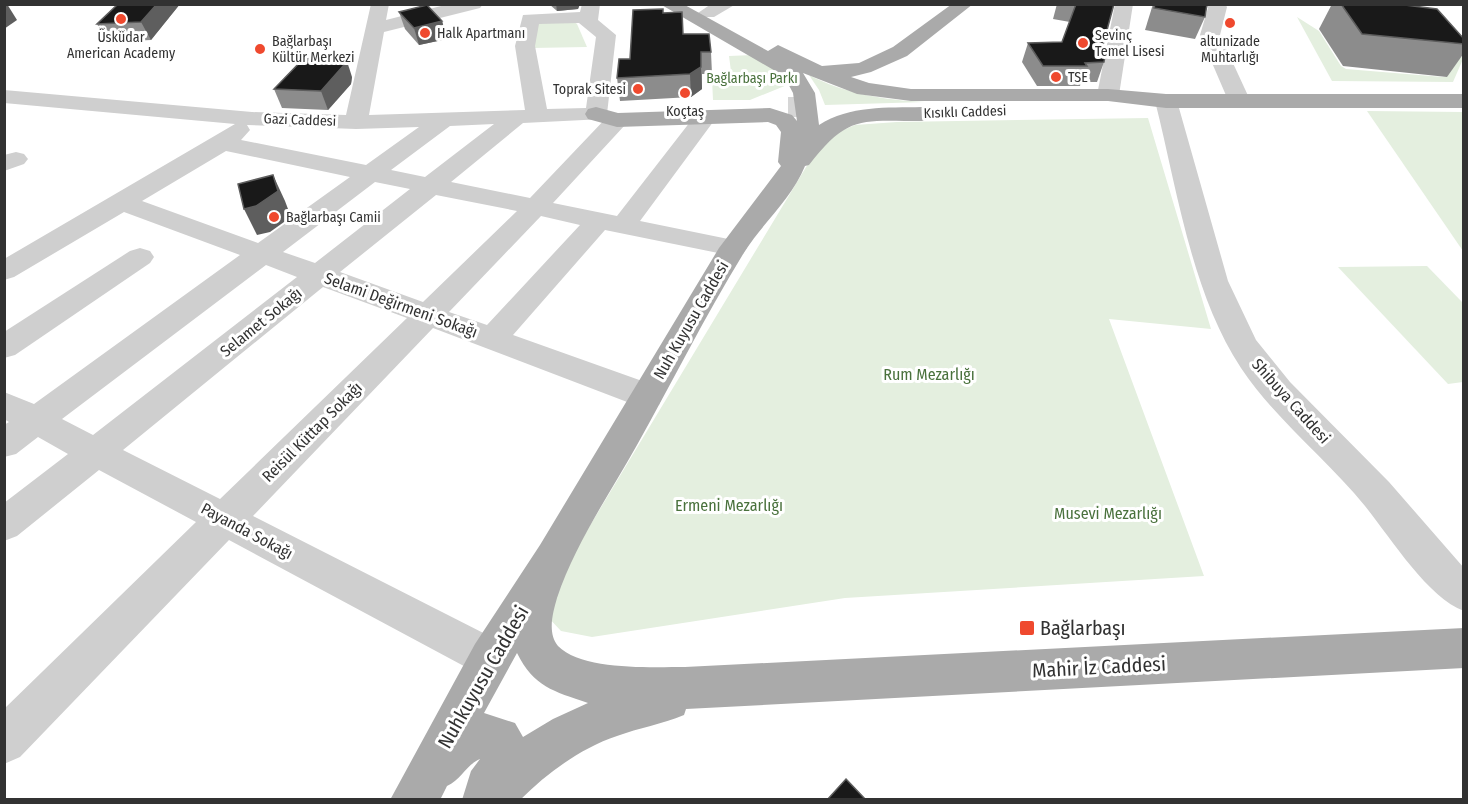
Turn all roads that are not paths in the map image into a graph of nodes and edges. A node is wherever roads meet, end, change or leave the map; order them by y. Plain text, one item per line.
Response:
1 (380, 4) edge
2 (474, 4) edge
3 (669, 4) edge
4 (727, 4) edge
5 (964, 4) edge
6 (1124, 4) edge
7 (1214, 4) edge
8 (698, 9) edge
9 (590, 11) edge
10 (375, 28) junction
11 (879, 64) junction
12 (805, 75) junction
13 (911, 95) junction
14 (1108, 95) junction
15 (4, 96) edge
16 (1239, 100) junction
17 (1464, 100) edge
18 (1166, 101) junction
19 (788, 107) tunnel mouth
20 (815, 107) tunnel mouth
21 (527, 117) junction
22 (606, 117) junction
23 (705, 118) junction
24 (252, 119) junction
25 (443, 120) junction
26 (356, 122) junction
27 (222, 143) junction
28 (367, 174) junction
29 (789, 175) junction
30 (429, 187) junction
31 (122, 202) junction
32 (534, 208) junction
33 (610, 224) junction
34 (733, 248) junction
35 (260, 253) junction
36 (140, 257) dead end
37 (4, 271) edge
38 (320, 275) junction
39 (429, 315) junction
40 (492, 339) junction
41 (4, 347) edge
42 (647, 396) junction
43 (20, 412) edge
44 (4, 444) edge
45 (98, 453) junction
46 (225, 519) junction
47 (4, 525) edge
48 (554, 557) junction
49 (1464, 593) edge
50 (1464, 648) edge
51 (490, 658) junction
52 (735, 686) junction
53 (4, 741) edge
54 (416, 797) edge
55 (480, 800) edge
56 (486, 800) edge

1 - 10 street
2 - 10 street
3 - 12 main road
4 - 8 street
5 - 11 main road
6 - 14 street
7 - 16 street
8 - 12 main road
9 - 21 street
9 - 22 street
10 - 26 street
11 - 12 main road
11 - 13 main road
12 - 13 main road, Kısıklı Caddesi
12 - 22 main road
12 - 29 main road, Nuh Kuyusu Caddesi
13 - 14 main road, Kısıklı Caddesi
14 - 18 main road, Kısıklı Caddesi
15 - 24 street, Gazi Caddesi
16 - 17 main road, Kısıklı Caddesi
16 - 18 main road, Kısıklı Caddesi
18 - 20 main road
18 - 29 main road, Kısıklı Caddesi
18 - 49 street, Shibuya Caddesi
19 - 22 main road
21 - 22 street, Gazi Caddesi
21 - 25 street, Gazi Caddesi
21 - 30 street, Selamet Sokağı
22 - 23 main road
22 - 32 street, Reisül Küttap Sokağı
23 - 29 main road
23 - 33 street
24 - 26 street, Gazi Caddesi
24 - 27 street
25 - 26 street, Gazi Caddesi
25 - 28 street
27 - 28 street
27 - 31 street
28 - 30 street
28 - 35 street
29 - 34 main road, Nuh Kuyusu Caddesi
30 - 32 street
30 - 38 street, Selamet Sokağı
31 - 35 street, Selami Değirmeni Sokağı
31 - 37 street
32 - 33 street
32 - 39 street, Reisül Küttap Sokağı
33 - 34 street
33 - 40 street
34 - 42 main road, Nuh Kuyusu Caddesi
35 - 38 street, Selami Değirmeni Sokağı
35 - 43 street
36 - 41 street
38 - 39 street, Selami Değirmeni Sokağı
38 - 45 street, Selamet Sokağı
39 - 40 street, Selami Değirmeni Sokağı
39 - 46 street, Reisül Küttap Sokağı
40 - 42 street, Selami Değirmeni Sokağı
42 - 48 main road, Nuh Kuyusu Caddesi
43 - 44 street
43 - 45 street, Payanda Sokağı
45 - 46 street, Payanda Sokağı
45 - 47 street, Selamet Sokağı
46 - 51 street, Payanda Sokağı
46 - 53 street, Reisül Küttap Sokağı
48 - 51 main road, Nuhkuyusu Caddesi
48 - 52 main road
50 - 52 main road, Mahir İz Caddesi
51 - 54 main road, Nuhkuyusu Caddesi
52 - 56 main road
54 - 55 main road

